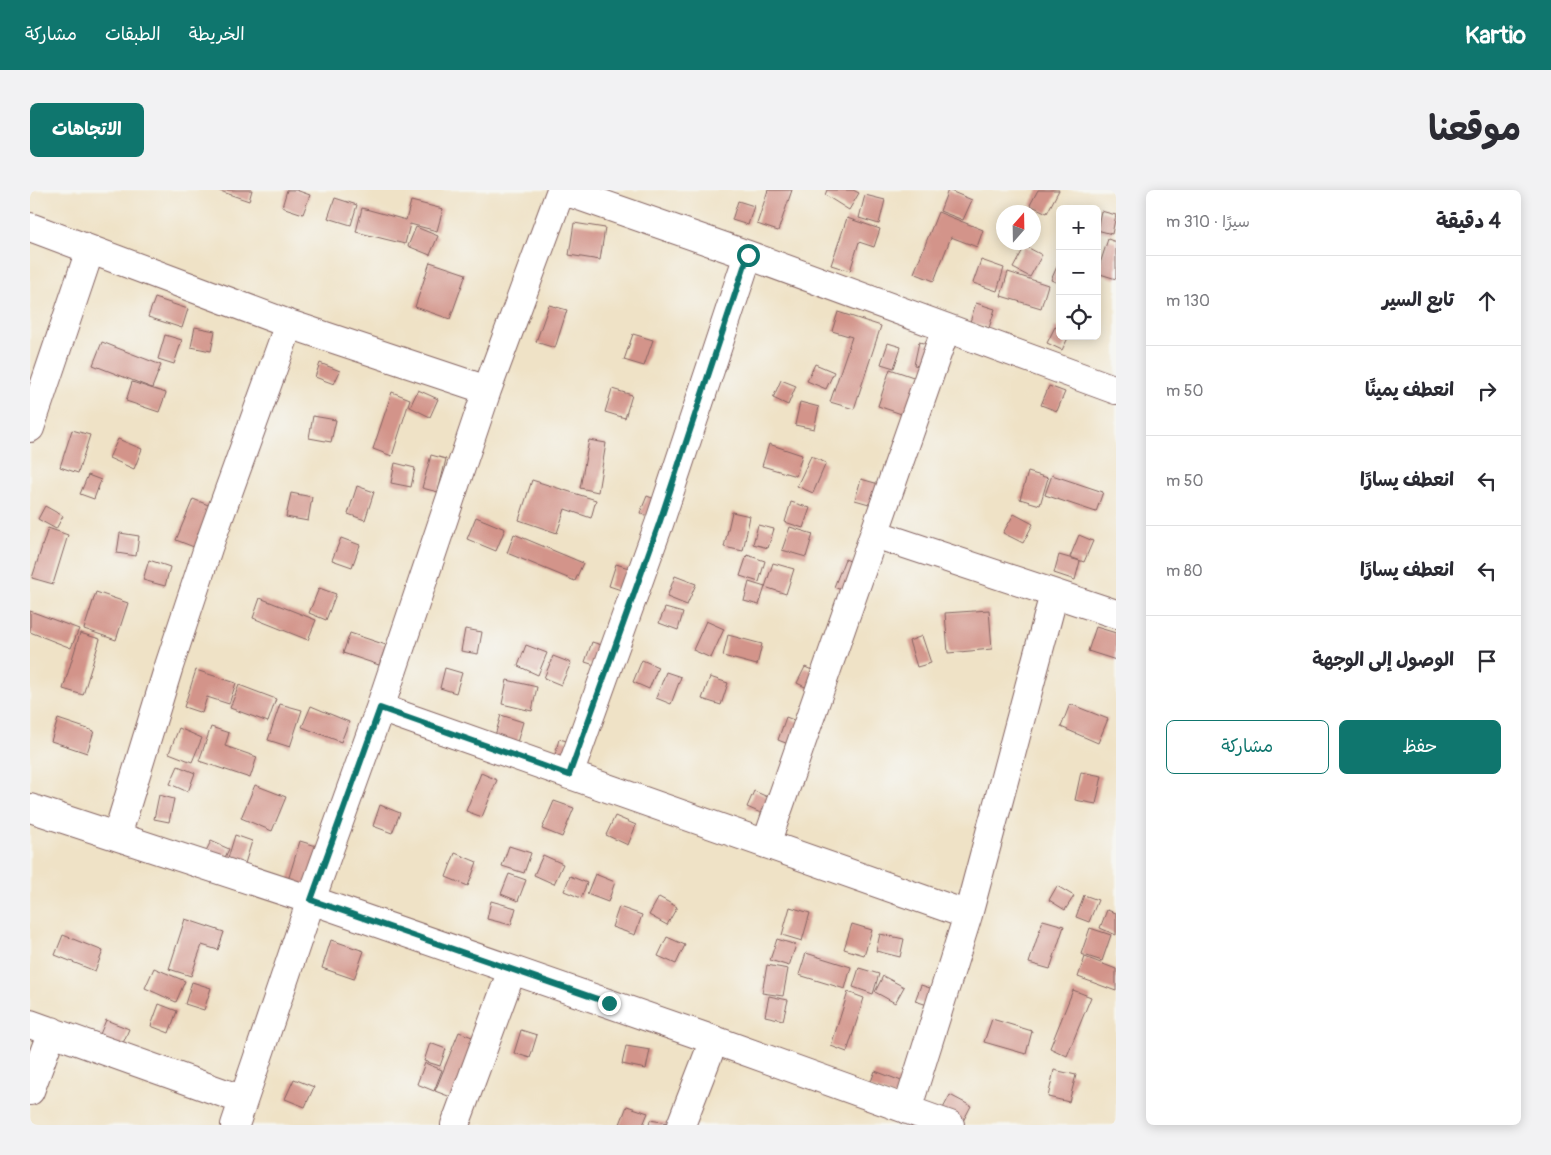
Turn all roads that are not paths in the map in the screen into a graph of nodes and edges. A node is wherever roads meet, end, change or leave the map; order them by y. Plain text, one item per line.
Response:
1 (562, 190) edge
2 (30, 227) edge
3 (90, 250) junction
4 (748, 255) junction
5 (289, 324) junction
6 (946, 328) junction
7 (487, 390) junction
8 (1116, 390) edge
9 (30, 428) edge
10 (875, 534) junction
11 (1054, 594) junction
12 (1116, 614) edge
13 (380, 708) junction
14 (569, 775) junction
15 (30, 808) edge
16 (117, 836) junction
17 (766, 844) junction
18 (311, 900) junction
19 (968, 914) junction
20 (512, 970) junction
21 (41, 1028) edge
22 (714, 1040) junction
23 (30, 1091) edge
24 (907, 1110) junction
25 (239, 1112) edge
26 (455, 1125) edge
27 (681, 1125) edge
28 (950, 1125) edge

1 - 4 street
1 - 7 street
2 - 3 street
3 - 5 street
3 - 9 street
4 - 6 street
4 - 14 street
5 - 7 street
5 - 16 street
6 - 8 street
6 - 10 street
7 - 13 street
10 - 11 street
10 - 17 street
11 - 12 street
11 - 19 street
13 - 14 street
13 - 18 street
14 - 17 street
15 - 16 street
16 - 18 street
17 - 19 street
18 - 20 street
18 - 25 street
19 - 24 street
20 - 22 street
20 - 26 street
21 - 23 street
21 - 25 street
22 - 24 street
22 - 27 street
24 - 28 street

